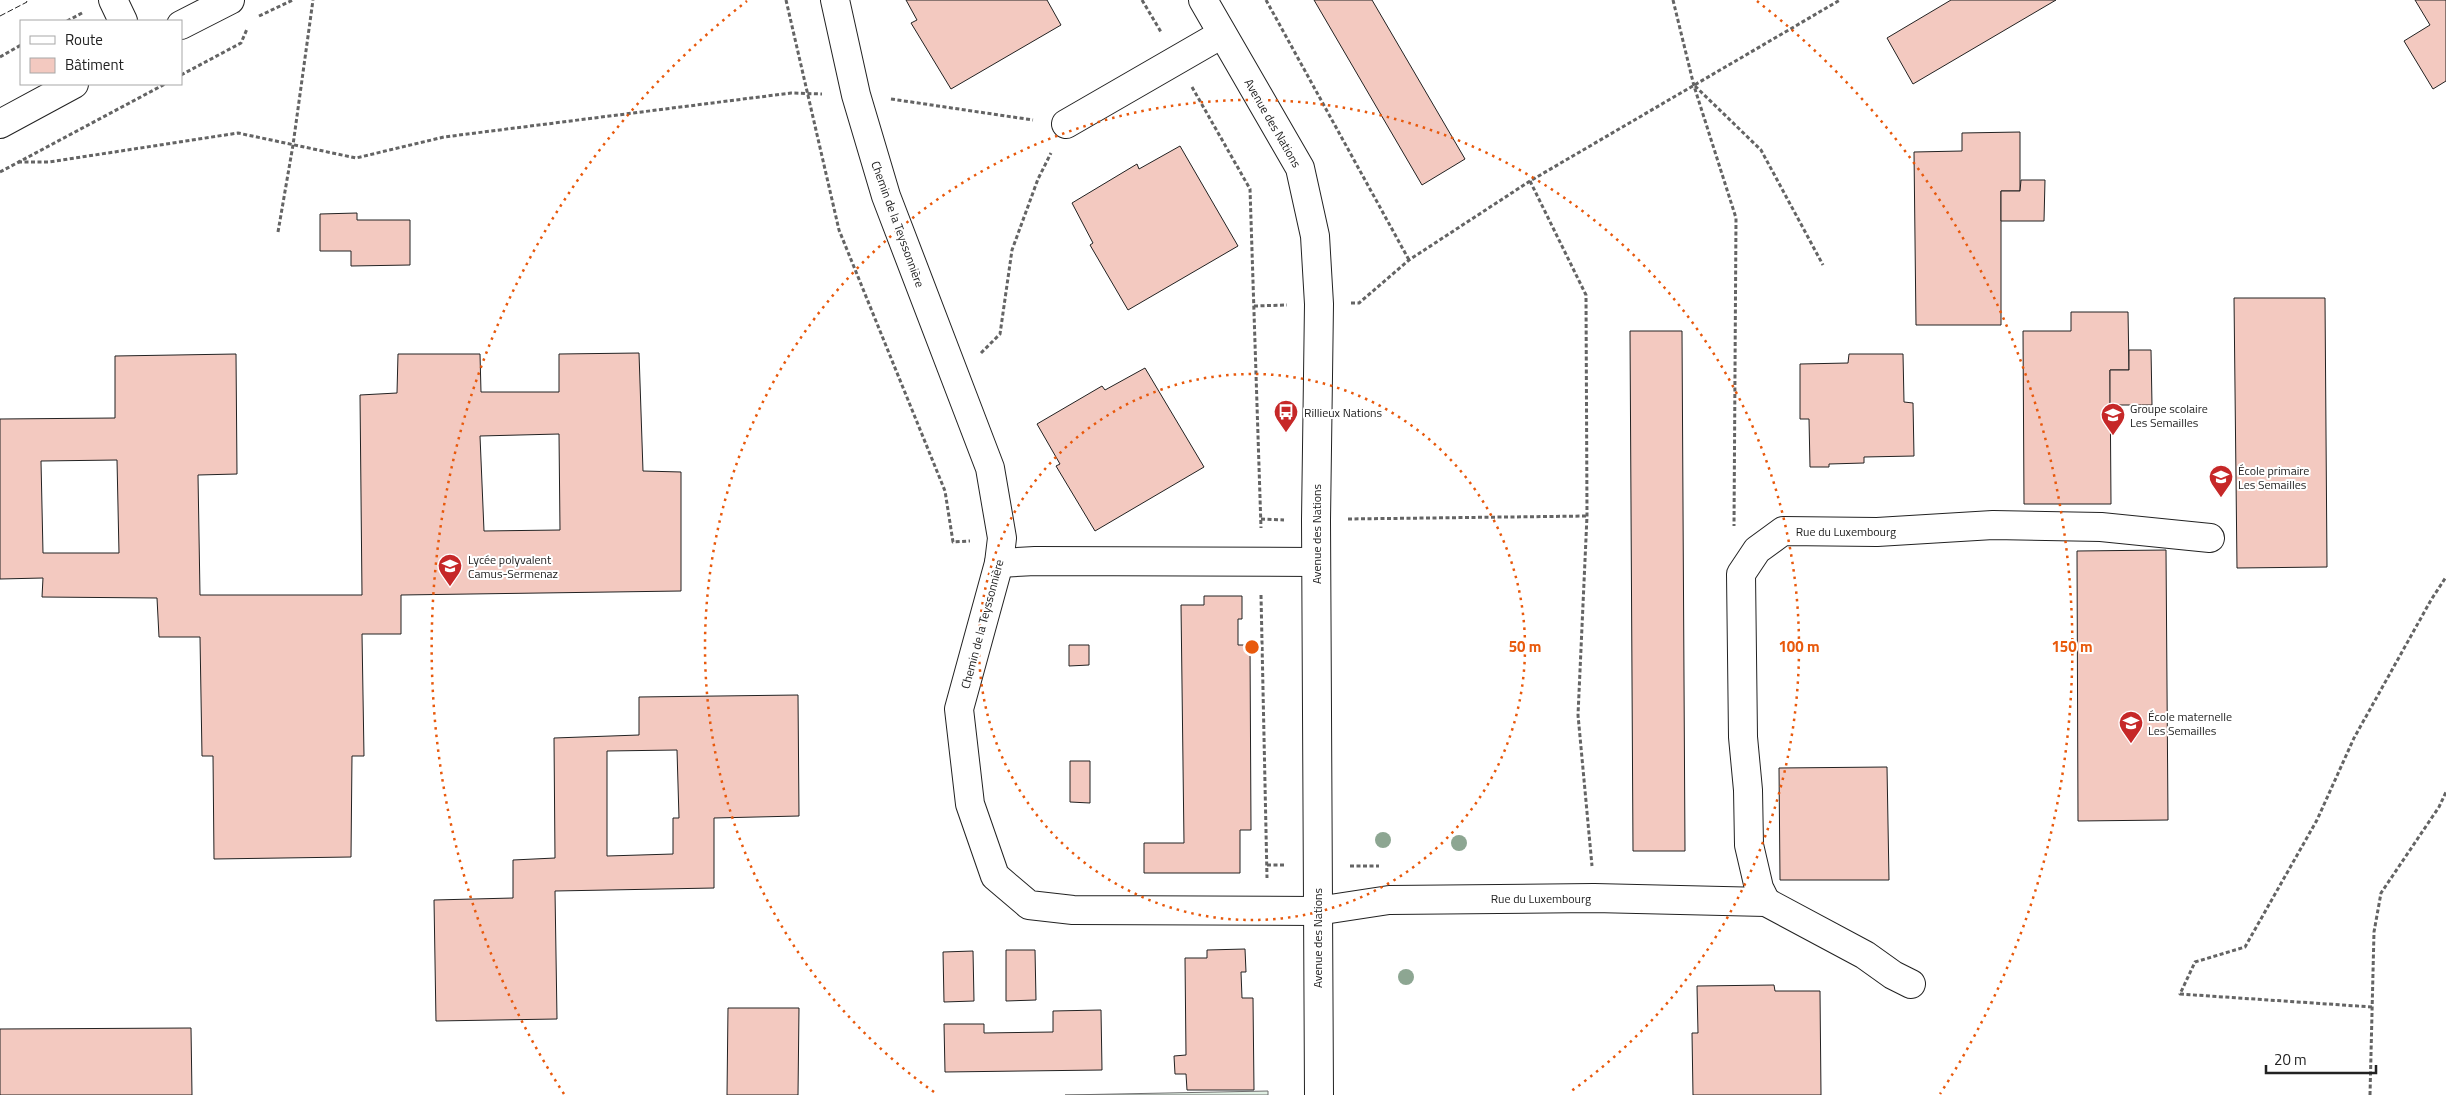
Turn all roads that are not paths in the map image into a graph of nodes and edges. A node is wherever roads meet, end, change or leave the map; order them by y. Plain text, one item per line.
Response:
1 (113, 0) edge
2 (230, 0) edge
3 (835, 0) edge
4 (1203, 0) edge
5 (191, 13) edge
6 (123, 20) edge
7 (1222, 34) junction
8 (72, 85) edge
9 (0, 124) edge
10 (1066, 124) road end
11 (2210, 538) dead end
12 (1316, 562) junction
13 (999, 563) junction
14 (1766, 902) junction
15 (1317, 911) junction
16 (1911, 984) dead end
17 (1319, 1095) edge

1 - 6 street
2 - 5 street
3 - 13 street, Chemin de la Teyssonnière
4 - 7 street, Avenue des Nations
7 - 10 street
7 - 12 street, Avenue des Nations
8 - 9 street
11 - 14 street, Rue du Luxembourg
12 - 13 street
12 - 15 street, Avenue des Nations
13 - 15 street, Chemin de la Teyssonnière
14 - 15 street, Rue du Luxembourg
14 - 16 street, Rue du Luxembourg
15 - 17 street, Avenue des Nations

